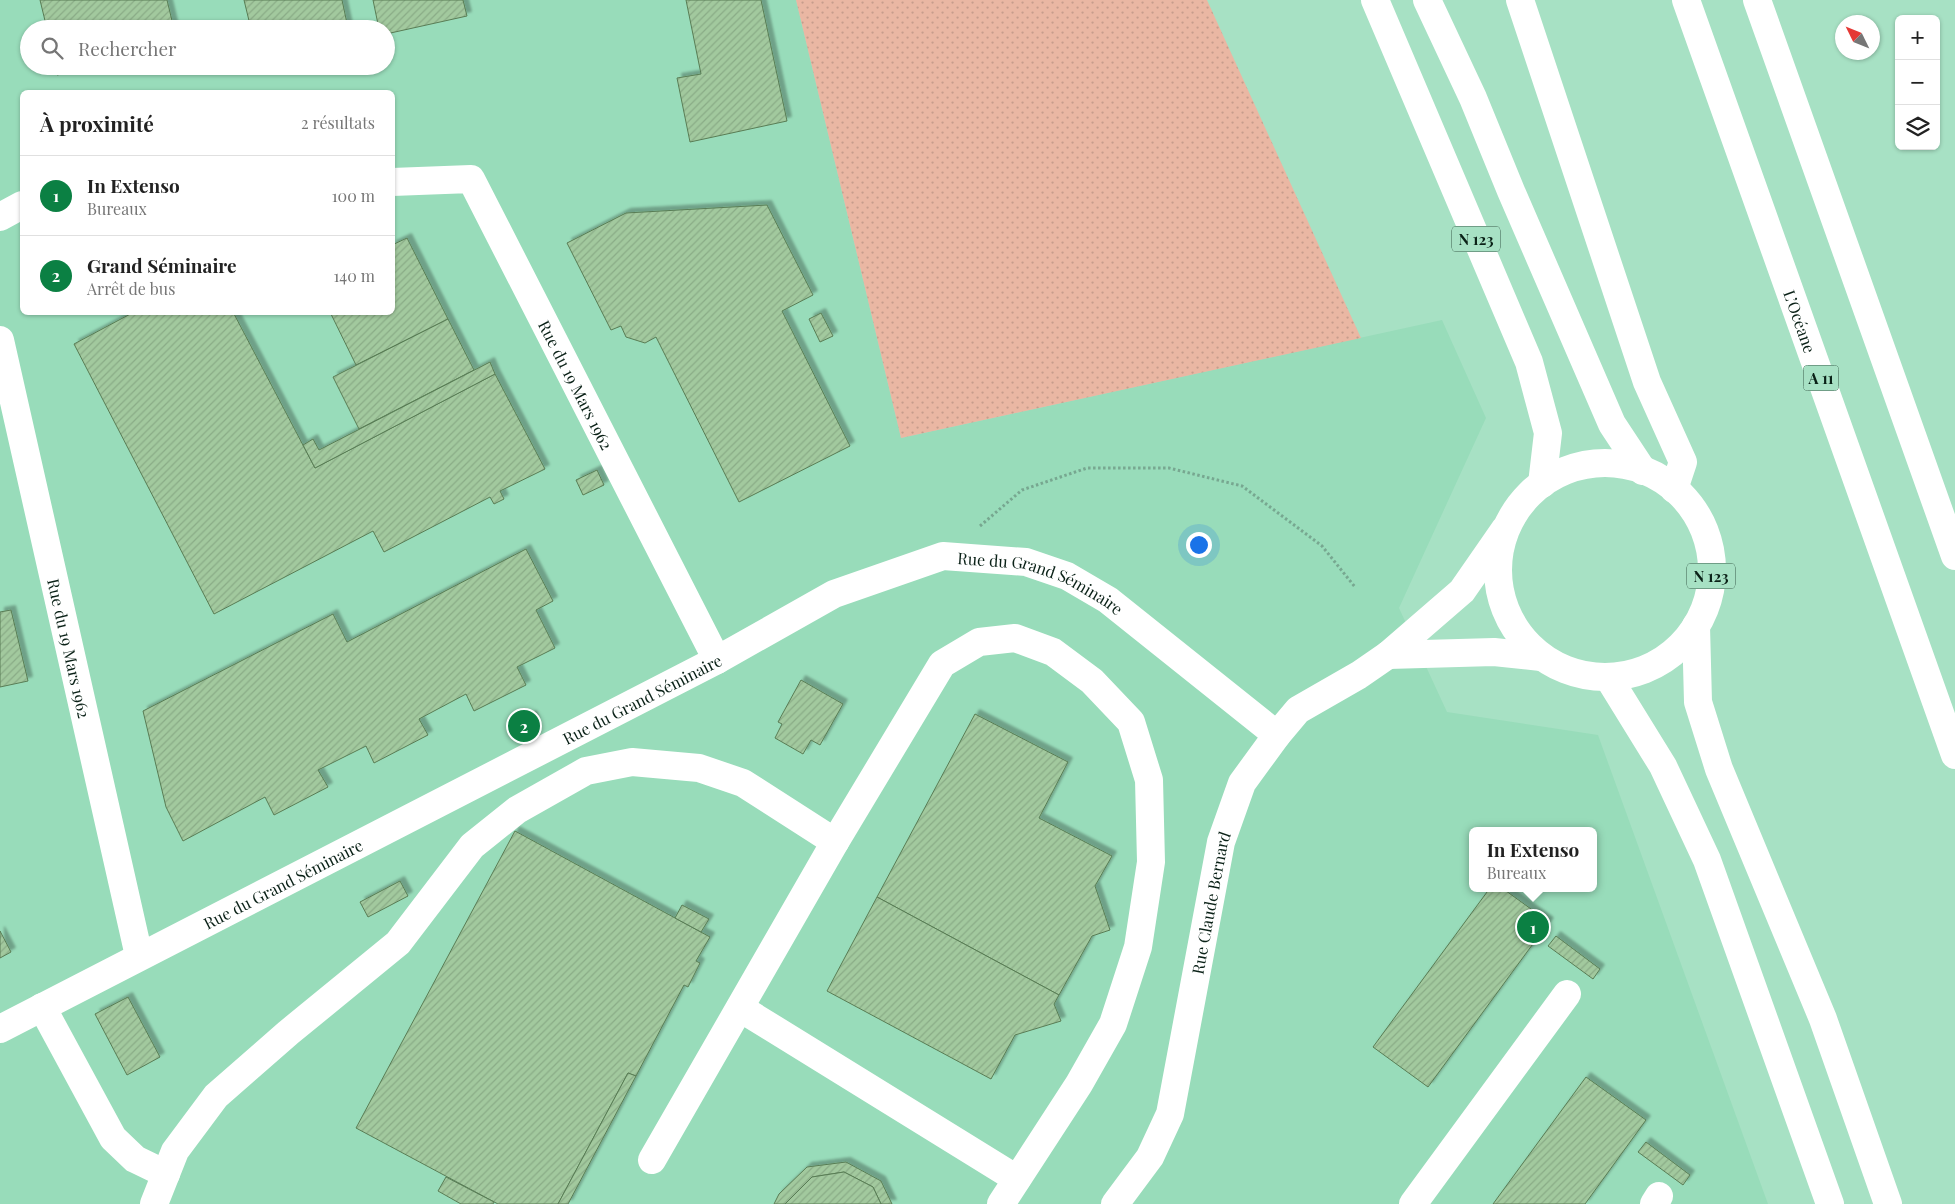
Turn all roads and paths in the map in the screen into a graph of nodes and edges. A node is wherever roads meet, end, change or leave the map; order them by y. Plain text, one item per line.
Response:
1 (1375, 0) edge
2 (1427, 0) edge
3 (1520, 0) edge
4 (1686, 0) edge
5 (1757, 0) edge
6 (395, 182) edge
7 (20, 206) edge
8 (0, 217) edge
9 (0, 340) edge
10 (1643, 471) junction
11 (1542, 484) junction
12 (1674, 489) junction
13 (1506, 530) junction
14 (943, 556) junction
15 (1955, 556) edge
16 (1355, 588) dead end
17 (1696, 626) junction
18 (1388, 655) junction
19 (1541, 657) junction
20 (717, 660) junction
21 (1608, 678) junction
22 (1276, 735) junction
23 (1955, 755) edge
24 (835, 842) junction
25 (139, 956) junction
26 (1567, 994) dead end
27 (42, 1007) junction
28 (740, 1008) junction
29 (0, 1029) edge
30 (652, 1160) dead end
31 (166, 1174) junction
32 (1017, 1179) junction
33 (154, 1204) edge
34 (1001, 1204) edge
35 (1115, 1204) edge
36 (1413, 1204) edge
37 (1830, 1204) edge
38 (1888, 1204) edge

1 - 11 main road, N 123
2 - 10 main road, N 123
3 - 12 main road
4 - 23 main road, L’Océane / A 11
5 - 15 main road
6 - 20 main road, Rue du 19 Mars 1962
7 - 8 main road
9 - 25 main road, Rue du 19 Mars 1962
10 - 11 main road, N 123
10 - 12 main road, N 123
11 - 13 main road, N 123
12 - 17 main road, N 123
13 - 18 main road, Rue Claude Bernard
13 - 19 main road, N 123
14 - 16 path
14 - 20 main road, Rue du Grand Séminaire
14 - 22 main road, Rue du Grand Séminaire
17 - 21 main road, N 123
17 - 38 main road, N 123
18 - 19 main road
18 - 22 main road, Rue Claude Bernard
19 - 21 main road, N 123
20 - 25 main road, Rue du Grand Séminaire
21 - 37 main road
22 - 35 main road, Rue Claude Bernard
24 - 28 main road
24 - 31 main road
24 - 32 main road
25 - 27 main road, Rue du Grand Séminaire
26 - 36 main road
27 - 29 main road, Rue du Grand Séminaire
27 - 31 main road
28 - 30 main road
28 - 32 main road
31 - 33 main road
32 - 34 main road

